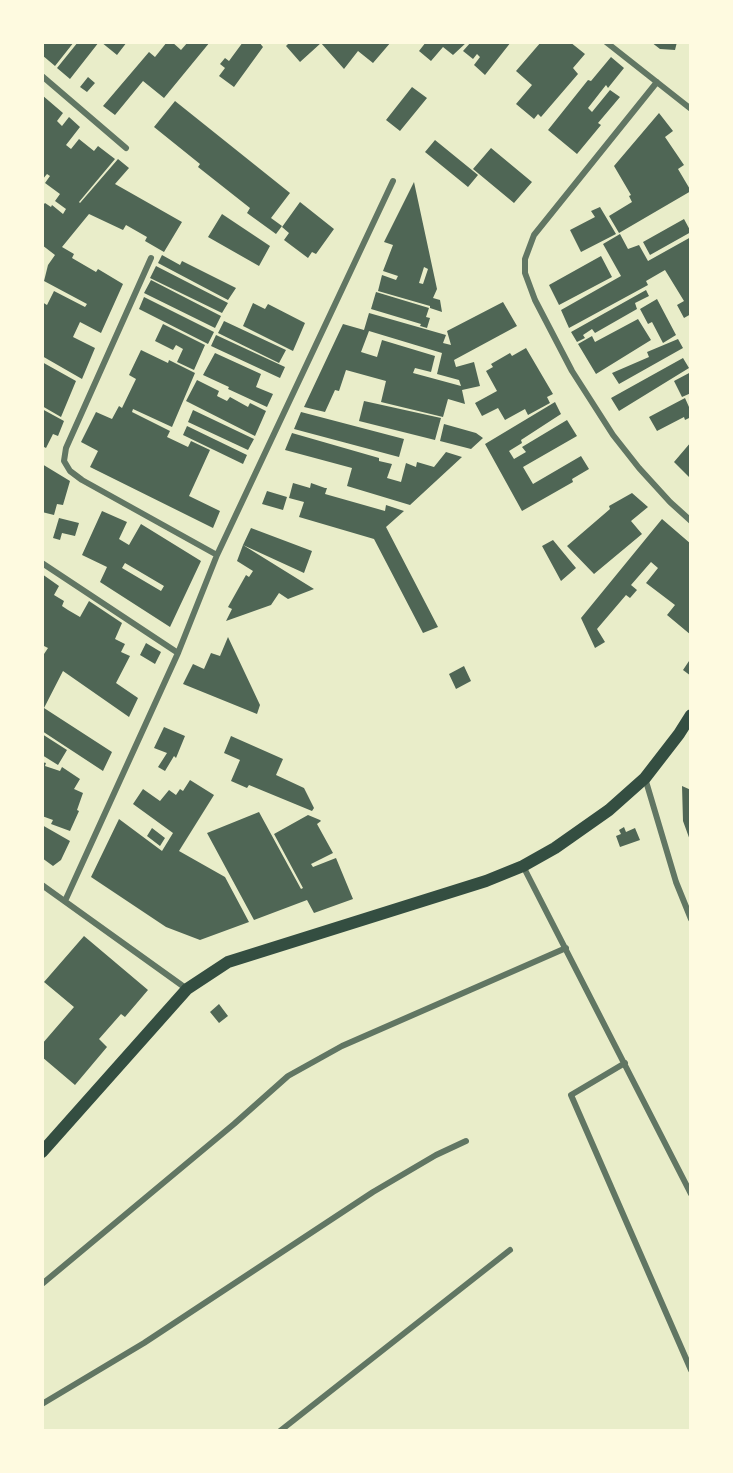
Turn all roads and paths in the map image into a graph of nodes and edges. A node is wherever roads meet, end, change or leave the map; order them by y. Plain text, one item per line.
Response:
1 (606, 42) edge
2 (42, 76) edge
3 (657, 82) junction
4 (691, 109) edge
5 (126, 148) dead end
6 (393, 181) dead end
7 (151, 258) dead end
8 (691, 521) edge
9 (217, 555) junction
10 (42, 562) edge
11 (178, 653) junction
12 (691, 715) edge
13 (645, 778) junction
14 (523, 866) junction
15 (42, 885) edge
16 (66, 902) junction
17 (691, 919) edge
18 (566, 948) junction
19 (187, 989) junction
20 (625, 1063) junction
21 (466, 1141) dead end
22 (42, 1152) edge
23 (691, 1194) edge
24 (510, 1250) dead end
25 (42, 1284) edge
26 (691, 1370) edge
27 (42, 1404) edge
28 (280, 1431) edge

1 - 3 street
2 - 5 street
3 - 4 street
3 - 8 street
6 - 9 street
7 - 9 street
9 - 11 street
10 - 11 street
11 - 16 street
12 - 13 main road
13 - 14 main road
13 - 17 street
14 - 18 street
14 - 19 main road
15 - 16 street
16 - 19 street
18 - 20 street
18 - 25 street
19 - 22 main road
20 - 23 street
20 - 26 street
21 - 27 street
24 - 28 street

